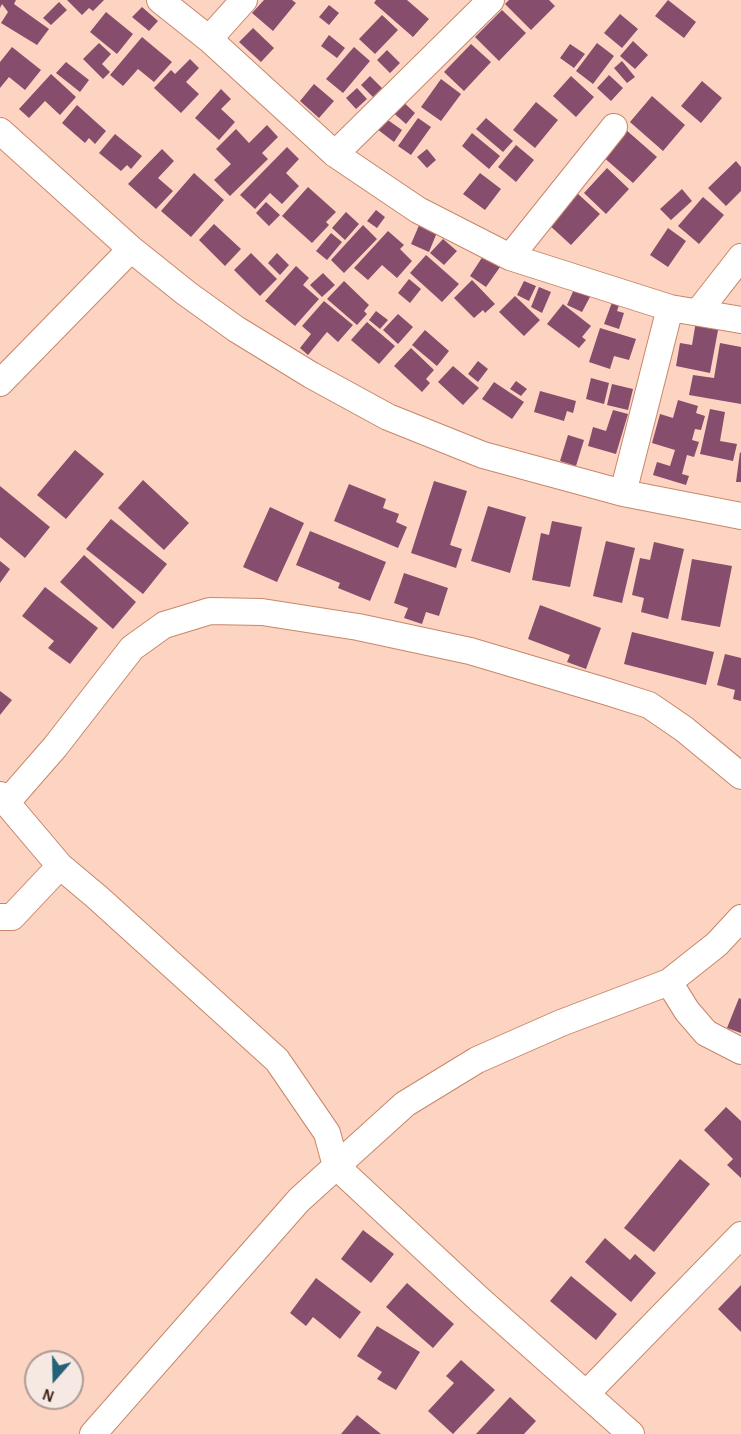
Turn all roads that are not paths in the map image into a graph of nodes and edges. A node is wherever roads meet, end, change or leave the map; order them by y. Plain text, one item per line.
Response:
1 (160, 0) edge
2 (244, 0) edge
3 (491, 0) edge
4 (208, 39) junction
5 (614, 127) dead end
6 (0, 131) edge
7 (335, 154) junction
8 (131, 249) junction
9 (510, 256) junction
10 (741, 258) edge
11 (670, 308) junction
12 (698, 312) junction
13 (741, 320) edge
14 (0, 383) edge
15 (623, 493) junction
16 (741, 516) edge
17 (741, 776) edge
18 (4, 799) edge
19 (60, 866) junction
20 (0, 917) edge
21 (741, 918) edge
22 (669, 982) junction
23 (741, 1051) edge
24 (336, 1166) junction
25 (741, 1235) edge
26 (586, 1393) junction
27 (93, 1434) edge
28 (631, 1434) edge

1 - 4 street
2 - 4 street
3 - 7 street
4 - 7 street
5 - 9 street
6 - 8 street
7 - 9 street
8 - 14 street
8 - 15 street
9 - 11 street
10 - 12 street
11 - 12 street
11 - 15 street
12 - 13 street
15 - 16 street
17 - 18 street
18 - 19 street
19 - 20 street
19 - 24 street
21 - 22 street
22 - 23 street
22 - 24 street
24 - 26 street
24 - 27 street
25 - 26 street
26 - 28 street

